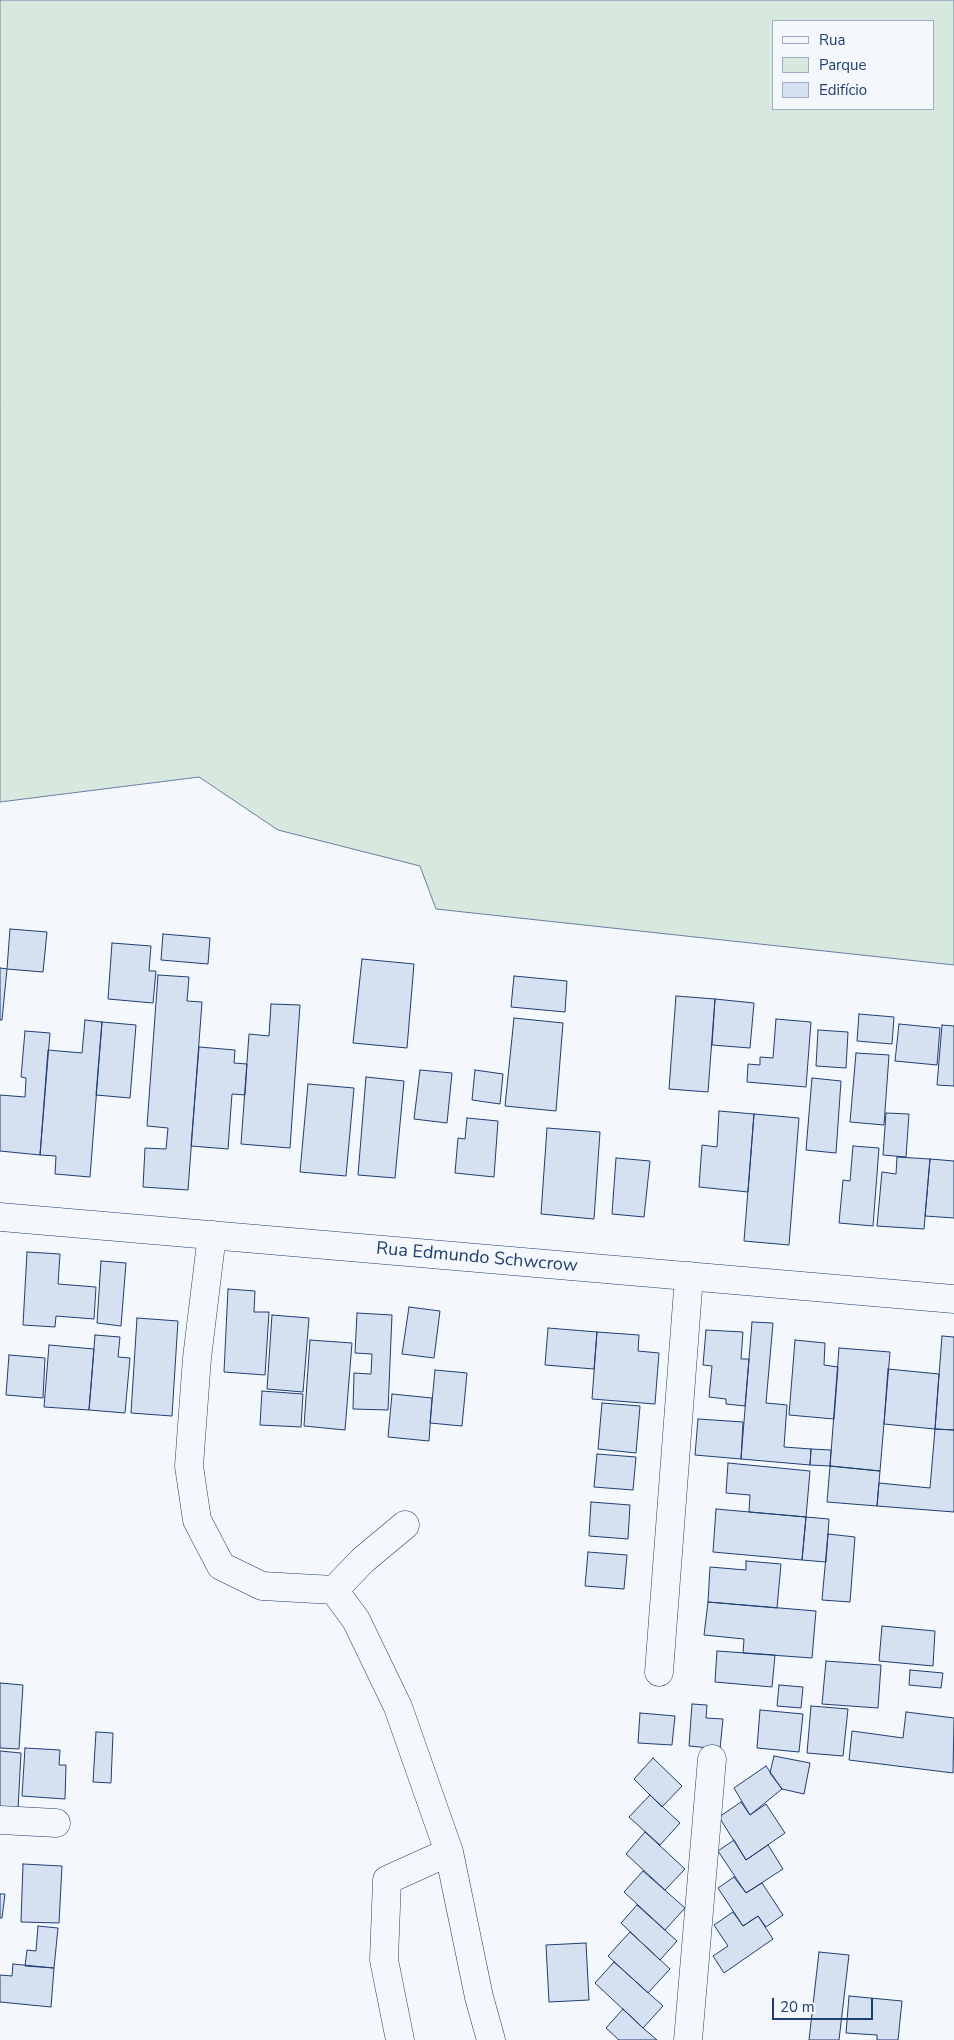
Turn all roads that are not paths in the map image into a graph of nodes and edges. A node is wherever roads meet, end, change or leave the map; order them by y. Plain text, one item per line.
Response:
1 (0, 1217) edge
2 (212, 1235) junction
3 (689, 1276) junction
4 (954, 1299) edge
5 (405, 1525) dead end
6 (334, 1590) junction
7 (659, 1672) dead end
8 (712, 1759) dead end
9 (0, 1820) edge
10 (56, 1823) dead end
11 (449, 1852) junction
12 (400, 2040) edge
13 (491, 2040) edge
14 (688, 2040) edge

1 - 2 street, Rua Edmundo Schwcrow
2 - 3 street, Rua Edmundo Schwcrow
2 - 6 street
3 - 4 street, Rua Edmundo Schwcrow
3 - 7 street
5 - 6 street
6 - 11 street
8 - 14 street
9 - 10 street
11 - 12 street
11 - 13 street

